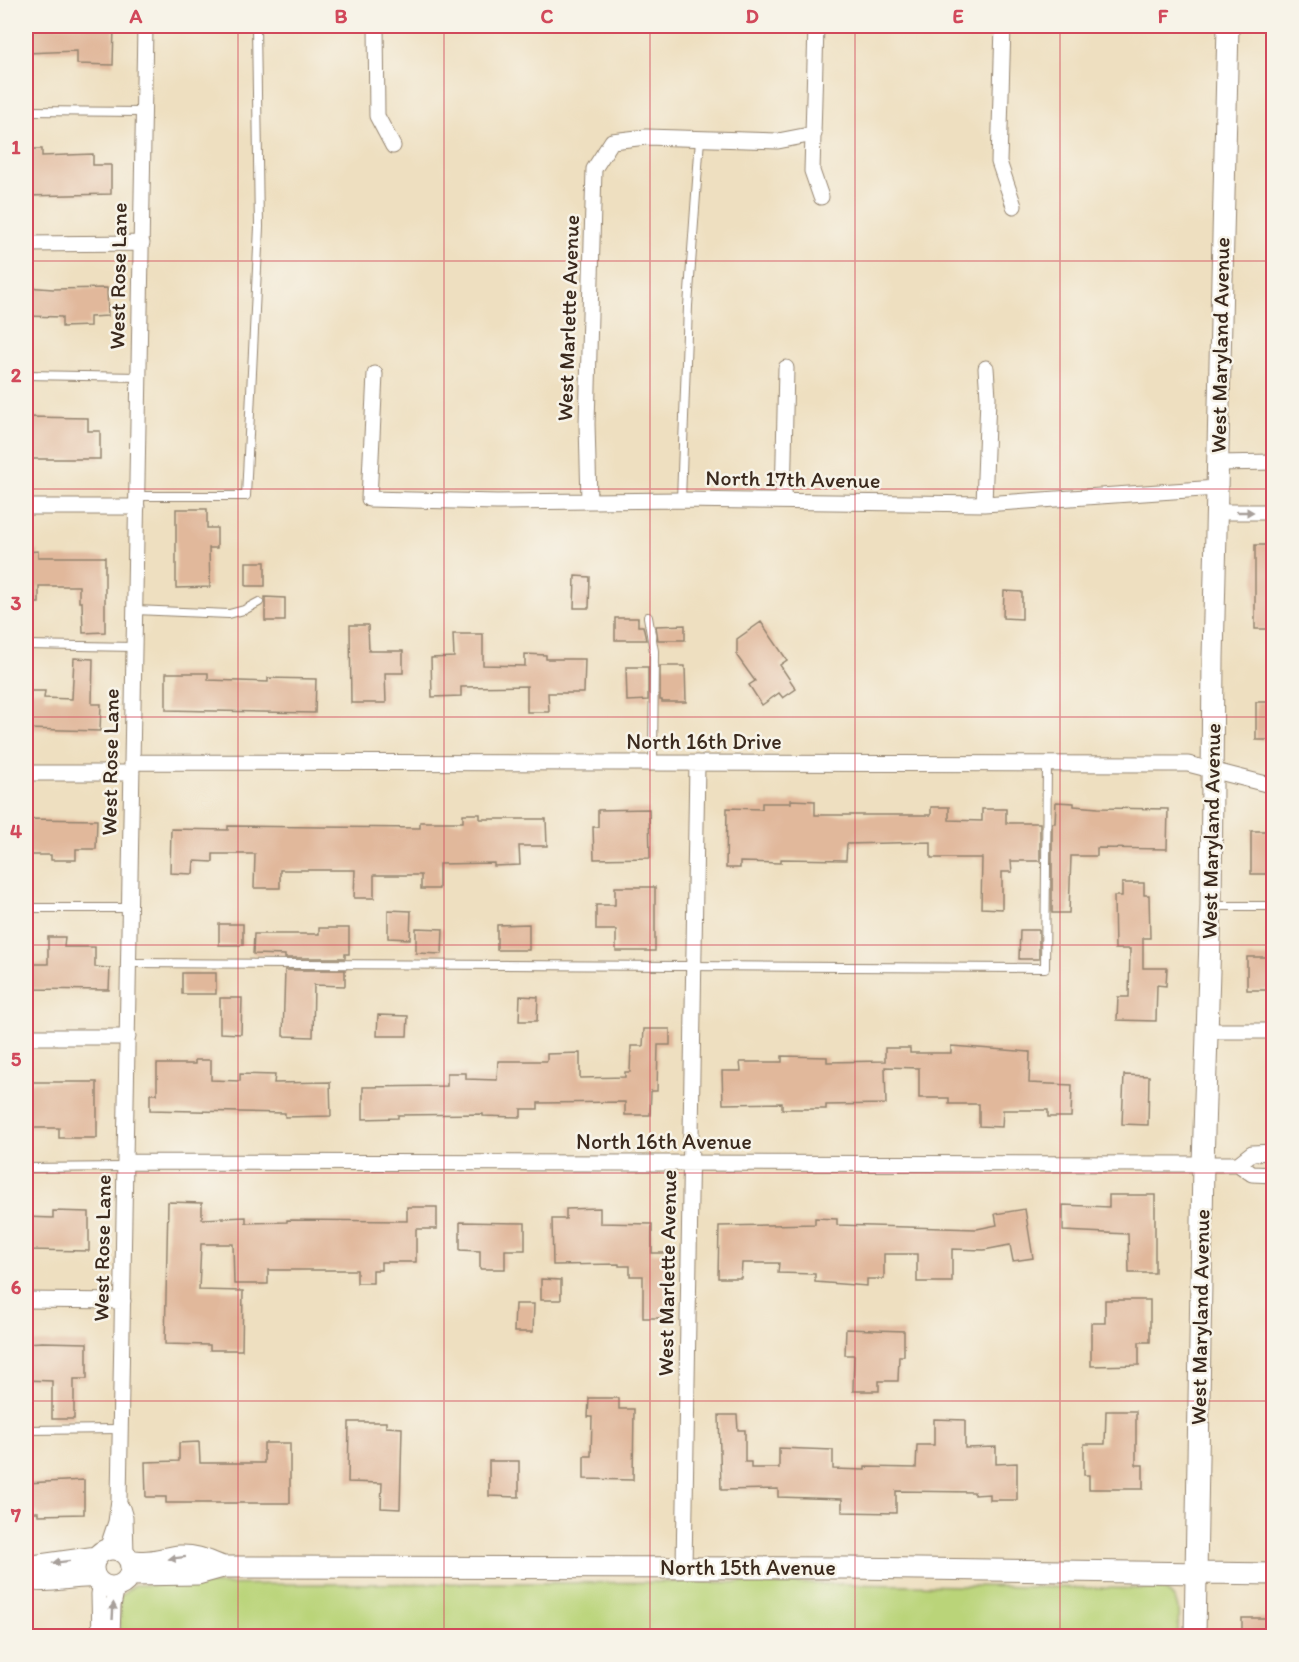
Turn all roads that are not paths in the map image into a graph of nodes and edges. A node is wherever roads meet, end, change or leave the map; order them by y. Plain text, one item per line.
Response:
1 (146, 26) edge
2 (256, 26) edge
3 (376, 26) edge
4 (816, 26) edge
5 (1003, 26) edge
6 (1228, 26) edge
7 (26, 111) edge
8 (144, 112) junction
9 (814, 134) junction
10 (700, 139) junction
11 (393, 146) dead end
12 (821, 197) dead end
13 (1014, 206) dead end
14 (142, 243) junction
15 (26, 244) edge
16 (786, 368) dead end
17 (986, 368) dead end
18 (375, 374) dead end
19 (26, 375) edge
20 (139, 377) junction
21 (1274, 462) edge
22 (1217, 463) junction
23 (1217, 488) junction
24 (681, 500) junction
25 (589, 501) junction
26 (783, 501) junction
27 (137, 502) junction
28 (984, 504) junction
29 (26, 507) edge
30 (1217, 512) junction
31 (1274, 512) edge
32 (259, 602) dead end
33 (135, 610) junction
34 (648, 617) dead end
35 (26, 645) edge
36 (134, 647) junction
37 (653, 763) junction
38 (697, 763) junction
39 (1047, 764) junction
40 (132, 768) junction
41 (1212, 770) junction
42 (26, 773) edge
43 (1274, 786) edge
44 (1210, 906) junction
45 (1274, 906) edge
46 (26, 908) edge
47 (130, 908) junction
48 (129, 963) junction
49 (694, 967) junction
50 (1274, 1031) edge
51 (1207, 1032) junction
52 (26, 1037) edge
53 (128, 1037) junction
54 (1274, 1152) edge
55 (126, 1164) junction
56 (691, 1164) junction
57 (1203, 1164) junction
58 (1238, 1164) junction
59 (26, 1168) edge
60 (1274, 1174) edge
61 (26, 1300) edge
62 (123, 1300) junction
63 (121, 1429) junction
64 (26, 1430) edge
65 (26, 1567) edge
66 (684, 1567) junction
67 (113, 1568) junction
68 (1196, 1574) junction
69 (1274, 1574) edge
70 (26, 1578) edge
71 (100, 1636) edge
72 (112, 1636) edge
73 (1195, 1636) edge

1 - 8 street, West Rose Lane
2 - 27 lane
3 - 11 street
4 - 9 street
5 - 13 street
6 - 22 street, West Maryland Avenue
7 - 8 lane
8 - 14 street, West Rose Lane
9 - 10 street
9 - 12 street
10 - 24 lane
10 - 25 street, West Marlette Avenue
14 - 15 street
14 - 20 street, West Rose Lane
16 - 26 street
17 - 28 street
18 - 25 street, North 17th Avenue
19 - 20 lane
20 - 27 street, West Rose Lane
21 - 22 street
22 - 23 street, West Maryland Avenue
23 - 28 street, North 17th Avenue
23 - 30 street, West Maryland Avenue
24 - 25 street, North 17th Avenue
24 - 26 street, North 17th Avenue
26 - 28 street, North 17th Avenue
27 - 29 street
27 - 33 street, West Rose Lane
30 -> 31 street
30 - 41 street, West Maryland Avenue
32 - 33 lane
33 - 36 street, West Rose Lane
34 - 37 lane
35 - 36 lane
36 - 40 street, West Rose Lane
37 - 38 street, North 16th Drive
37 - 40 street, North 16th Drive
38 - 39 street, North 16th Drive
38 - 49 street, West Marlette Avenue
39 - 41 street, North 16th Drive
39 - 49 lane
40 - 42 street, North 16th Drive
40 - 47 street, West Rose Lane
41 - 43 street, North 16th Drive
41 - 44 street, West Maryland Avenue
44 - 45 lane
44 - 51 street, West Maryland Avenue
46 - 47 lane
47 - 48 street, West Rose Lane
48 - 49 lane
48 - 53 street, West Rose Lane
49 - 56 street, West Marlette Avenue
50 - 51 street
51 - 57 street, West Maryland Avenue
52 - 53 street
53 - 55 street, West Rose Lane
54 - 58 street
55 - 56 street, North 16th Avenue
55 - 59 lane
55 - 62 street, West Rose Lane
56 - 57 street, North 16th Avenue
56 - 66 street, West Marlette Avenue
57 - 58 street, North 16th Avenue
57 - 68 street, West Maryland Avenue
58 - 60 street
61 - 62 street
62 - 63 street, West Rose Lane
63 - 64 lane
63 - 67 street, West Rose Lane
67 -> 65 street, North 15th Avenue
66 - 67 street, North 15th Avenue
66 - 68 street, North 15th Avenue
67 - 70 street, North 15th Avenue
67 - 71 street, West Rose Lane
72 -> 67 street, West Rose Lane
68 - 69 street, North 15th Avenue
68 - 73 street, West Maryland Avenue

